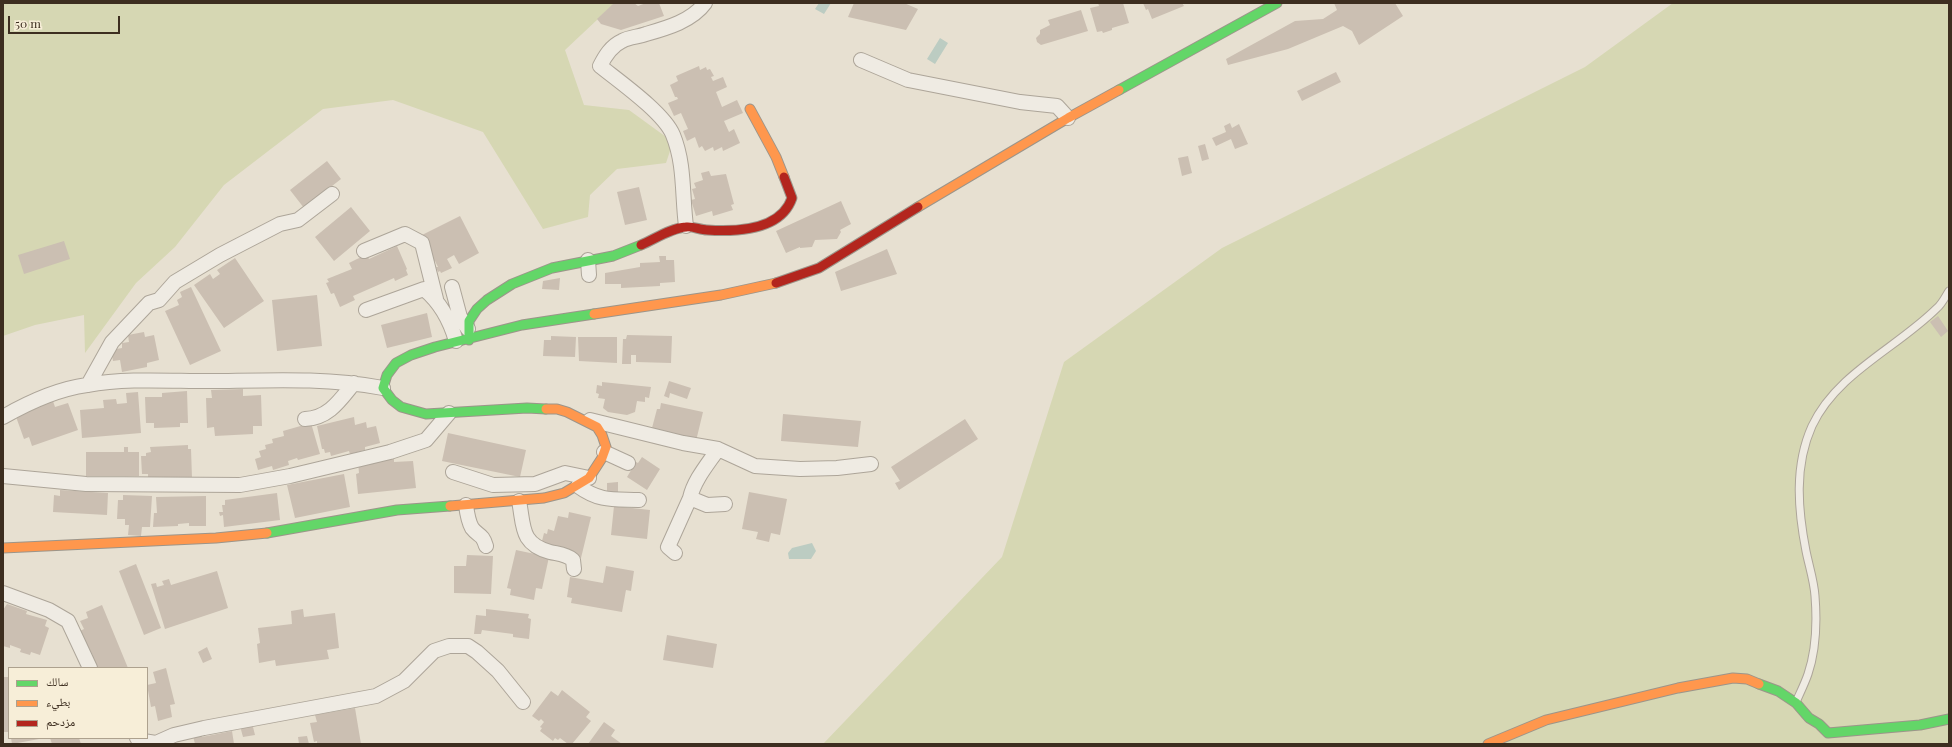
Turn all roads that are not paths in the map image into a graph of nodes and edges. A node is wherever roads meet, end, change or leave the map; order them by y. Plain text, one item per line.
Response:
1 (705, 3) edge
2 (1277, 3) edge
3 (860, 60) dead end
4 (750, 109) dead end
5 (1068, 118) junction
6 (332, 194) dead end
7 (686, 226) junction
8 (364, 251) dead end
9 (588, 260) junction
10 (589, 275) dead end
11 (452, 287) dead end
12 (1949, 291) edge
13 (436, 299) junction
14 (366, 310) dead end
15 (465, 337) junction
16 (354, 383) junction
17 (88, 385) junction
18 (383, 388) junction
19 (448, 413) junction
20 (3, 417) edge
21 (576, 417) junction
22 (305, 419) dead end
23 (718, 449) junction
24 (604, 452) junction
25 (628, 464) dead end
26 (871, 464) dead end
27 (452, 472) dead end
28 (3, 476) edge
29 (584, 482) junction
30 (690, 498) junction
31 (639, 500) dead end
32 (519, 501) junction
33 (725, 504) dead end
34 (466, 505) junction
35 (486, 546) dead end
36 (3, 548) edge
37 (675, 553) dead end
38 (574, 569) dead end
39 (3, 593) edge
40 (90, 667) edge
41 (524, 702) dead end
42 (1796, 702) junction
43 (1949, 718) edge
44 (138, 739) edge
45 (1488, 744) edge

1 - 7 street
2 - 5 street
3 - 5 street
4 - 7 street
5 - 15 street
6 - 17 street
7 - 9 street
8 - 13 street
9 - 10 street
9 - 15 street
11 - 15 street
12 - 42 lane
13 - 14 street
13 - 15 street
15 - 18 street
16 - 17 street
16 - 18 street
16 - 22 street
17 - 20 street
18 - 19 street
19 - 21 street
19 - 28 street
21 - 23 street
21 - 24 street
23 - 26 street
23 - 30 street
24 - 25 street
24 - 29 street
27 - 29 street
29 - 31 street
29 - 32 street
30 - 33 street
30 - 37 street
32 - 34 street
32 - 38 street
34 - 35 street
34 - 36 street
39 - 40 street
41 - 44 street
42 - 43 street
42 - 45 street

